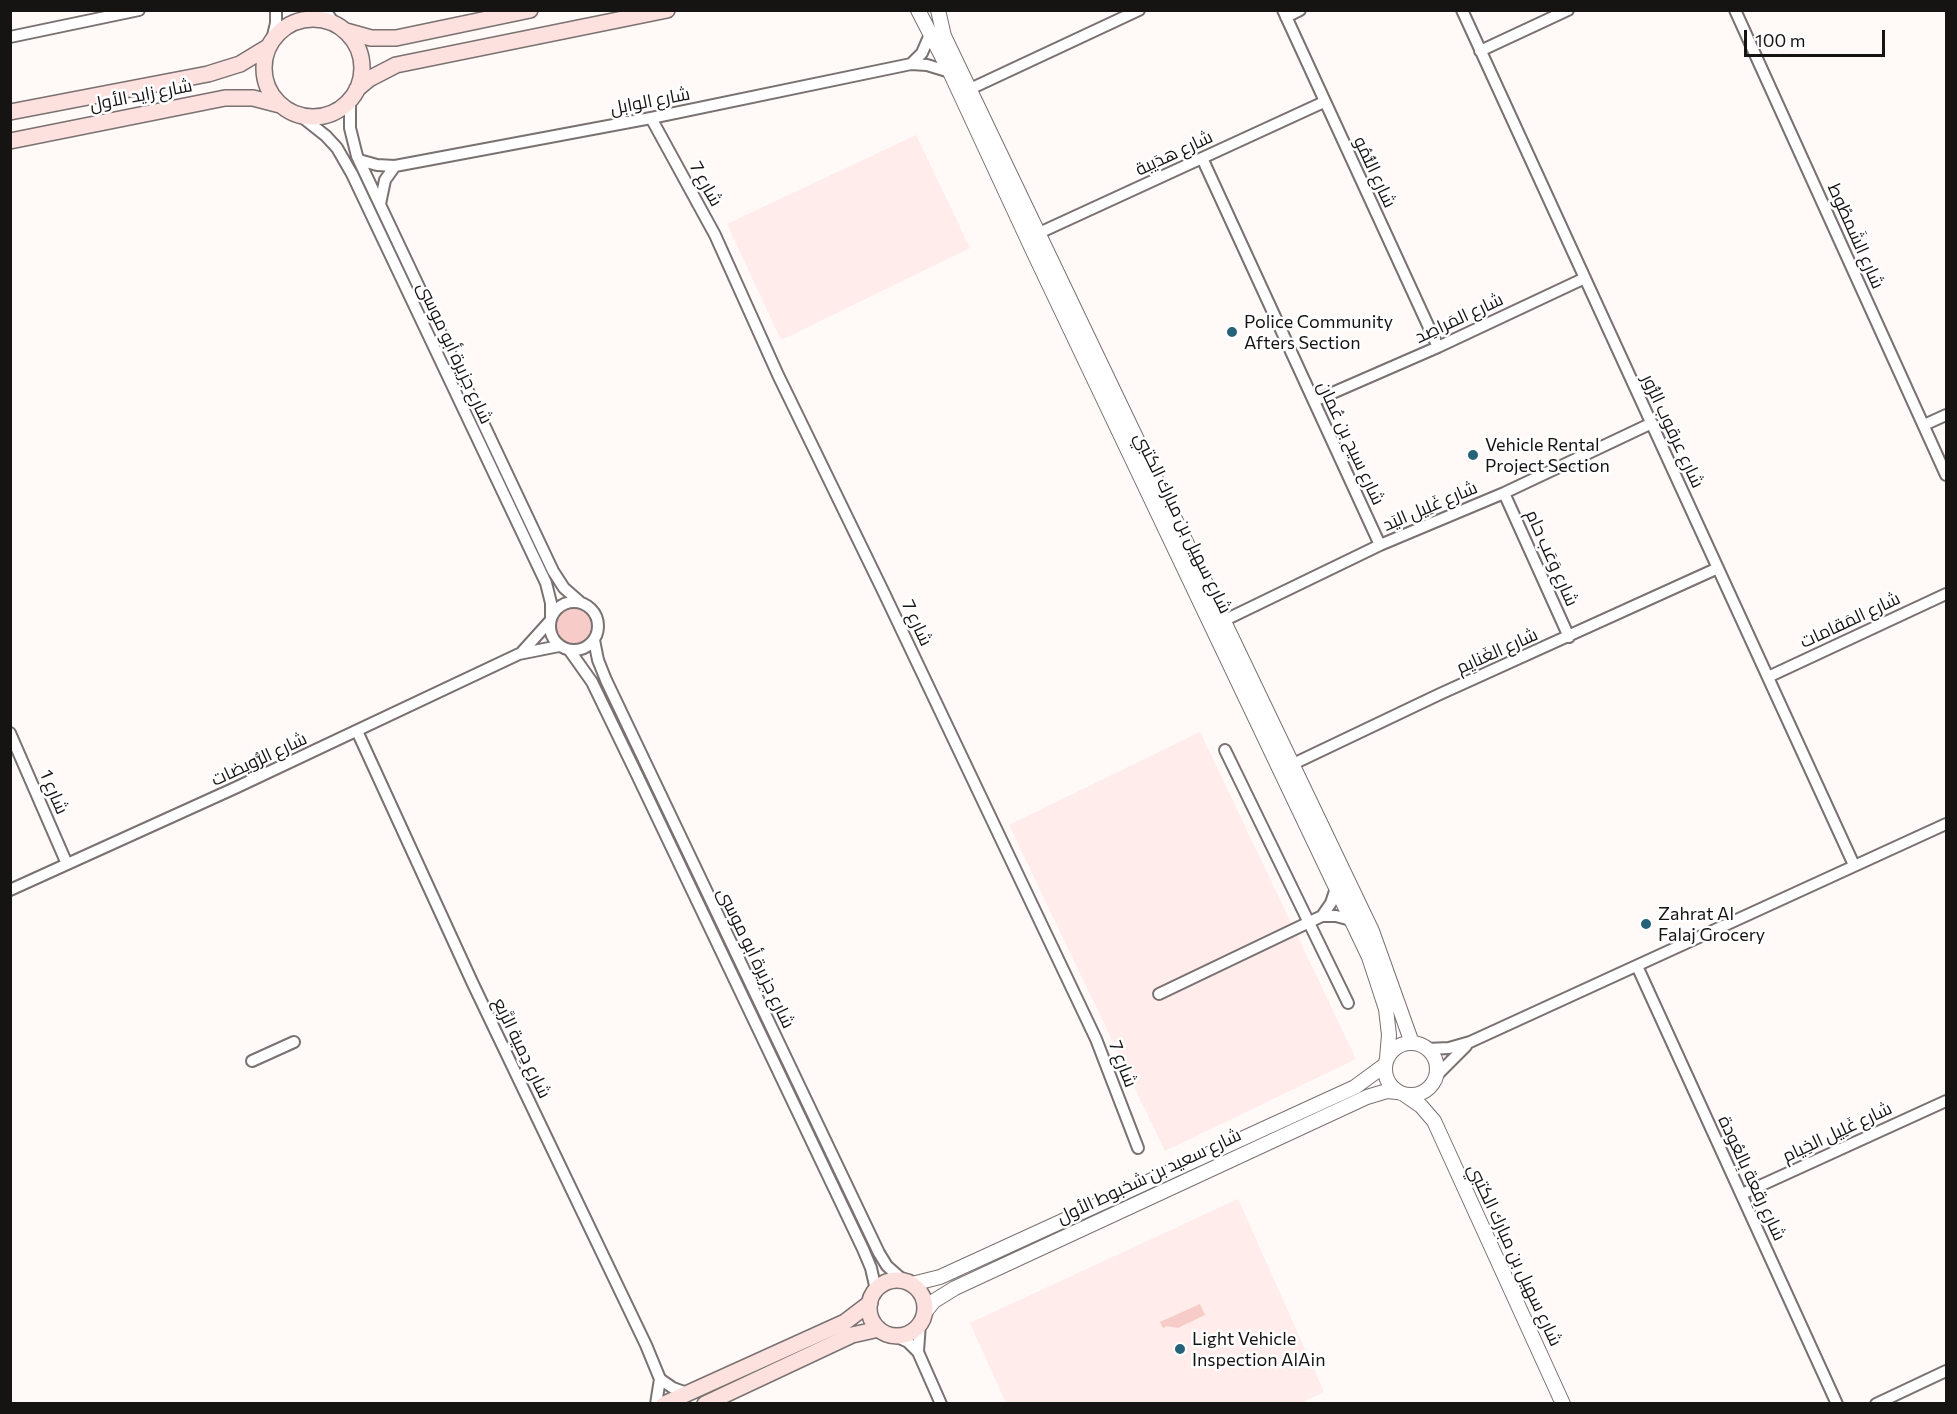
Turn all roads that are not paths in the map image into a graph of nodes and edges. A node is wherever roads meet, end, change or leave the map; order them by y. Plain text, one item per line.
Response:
1 (139, 10) edge
2 (276, 10) edge
3 (530, 10) edge
4 (667, 10) edge
5 (918, 10) edge
6 (938, 10) edge
7 (1139, 10) edge
8 (1300, 10) edge
9 (1462, 10) edge
10 (1568, 10) edge
11 (1735, 10) edge
12 (1285, 14) edge
13 (335, 22) edge
14 (931, 32) junction
15 (10, 37) edge
16 (270, 44) junction
17 (1480, 51) junction
18 (911, 64) junction
19 (950, 72) junction
20 (970, 89) junction
21 (353, 95) junction
22 (1324, 102) junction
23 (280, 105) junction
24 (10, 112) edge
25 (302, 117) junction
26 (651, 118) junction
27 (10, 141) edge
28 (1202, 158) junction
29 (359, 160) junction
30 (395, 166) junction
31 (380, 206) junction
32 (1039, 233) junction
33 (1585, 278) junction
34 (1438, 347) junction
35 (1314, 401) junction
36 (1947, 415) edge
37 (1652, 423) junction
38 (1924, 425) junction
39 (1944, 461) edge
40 (1947, 475) edge
41 (1504, 493) junction
42 (1380, 545) junction
43 (1718, 568) junction
44 (1947, 594) edge
45 (580, 602) junction
46 (550, 619) junction
47 (1222, 621) junction
48 (1569, 637) junction
49 (594, 640) junction
50 (559, 646) junction
51 (570, 651) junction
52 (519, 654) junction
53 (1768, 677) junction
54 (357, 730) junction
55 (10, 733) edge
56 (1225, 750) dead end
57 (1291, 765) junction
58 (1947, 824) edge
59 (67, 864) junction
60 (1854, 865) junction
61 (1336, 888) junction
62 (10, 890) edge
63 (1322, 916) junction
64 (1351, 920) junction
65 (1309, 922) junction
66 (1637, 966) junction
67 (1159, 994) dead end
68 (1348, 1003) dead end
69 (294, 1042) dead end
70 (1470, 1042) junction
71 (1412, 1043) junction
72 (1427, 1048) junction
73 (252, 1061) dead end
74 (1386, 1062) junction
75 (1434, 1080) junction
76 (1401, 1093) junction
77 (1947, 1101) edge
78 (1434, 1121) junction
79 (1138, 1148) dead end
80 (1742, 1194) junction
81 (908, 1282) junction
82 (873, 1296) junction
83 (922, 1318) junction
84 (879, 1329) junction
85 (895, 1336) junction
86 (918, 1352) junction
87 (1947, 1371) edge
88 (660, 1379) junction
89 (687, 1393) junction
90 (656, 1404) edge
91 (664, 1404) edge
92 (705, 1404) edge
93 (941, 1404) edge
94 (1563, 1404) edge
95 (1837, 1404) edge
96 (1876, 1404) edge

1 - 15 street
2 - 16 street
3 - 13 main road
4 - 21 main road
5 - 14 street, شارع سهيل بن مبارك الكتبي
6 - 20 street, شارع سهيل بن مبارك الكتبي
7 - 20 street
8 - 12 street
9 - 17 street, شارع عرقوب الزُّور
10 - 17 street
11 - 38 street, شارع الشَمطُوط
12 - 22 street, شارع النُّمُو
13 - 16 main road
13 - 21 main road
14 - 18 street
14 - 19 street, شارع سهيل بن مبارك الكتبي
16 - 23 main road
16 - 24 main road, شارع زايد الأول
17 - 33 street, شارع عرقوب الزُّور
18 - 19 street, شارع الوابِل
18 - 26 street, شارع الوابِل
19 - 61 street, شارع سهيل بن مبارك الكتبي
20 - 32 street, شارع سهيل بن مبارك الكتبي
21 - 25 main road
21 - 29 street, شارع جزيرة أبو موسى
22 - 28 street, شارع هدَيبة
22 - 34 street, شارع النُّمُو
23 - 25 main road
23 - 27 main road, شارع زايد الأول
25 - 46 street, شارع جزيرة أبو موسى
26 - 30 street, شارع الوابِل
26 - 79 street, شارع 7
28 - 32 street, شارع هدَيبة
28 - 35 street, شارع سيح بن عُمان
29 - 30 street, شارع الوابِل
29 - 31 street, شارع جزيرة أبو موسى
30 - 31 street
31 - 45 street, شارع جزيرة أبو موسى
32 - 47 street, شارع سهيل بن مبارك الكتبي
33 - 34 street, شارع المَراصِد
33 - 37 street, شارع عرقوب الزُّور
34 - 35 street, شارع المَراصِد
35 - 42 street, شارع سيح بن عُمان
36 - 38 street
37 - 41 street, شارع غَلِيل اليَد
37 - 43 street, شارع عرقوب الزُّور
38 - 39 street, شارع الشَمطُوط
39 - 40 street, شارع الشَمطُوط
41 - 42 street, شارع غَلِيل اليَد
41 - 48 street, شارع وَعَب حام
42 - 47 street, شارع غَلِيل اليَد
43 - 48 street, شارع الغَنايِم
43 - 53 street, شارع عرقوب الزُّور
44 - 53 street, شارع المَقامات
45 - 46 street
45 - 49 street
46 - 50 street
46 - 52 street, شارع الرُّويضات
47 - 57 street, شارع سهيل بن مبارك الكتبي
48 - 57 street, شارع الغَنايِم
49 - 51 street
49 - 81 street, شارع جزيرة أبو موسى
50 - 51 street
50 - 52 street, شارع الرُّويضات
51 - 82 street, شارع جزيرة أبو موسى
52 - 54 street, شارع الرُّويضات
53 - 60 street, شارع عرقوب الزُّور
54 - 59 street, شارع الرُّويضات
54 - 88 street, شارع دِمية الرَّبع
55 - 59 street, شارع 1
56 - 65 street
57 - 71 street, شارع سهيل بن مبارك الكتبي
58 - 60 street
59 - 62 street, شارع الرُّويضات
60 - 66 street
61 - 63 street
61 - 64 street, شارع سهيل بن مبارك الكتبي
63 - 64 street
63 - 65 street
64 - 74 street, شارع سهيل بن مبارك الكتبي
65 - 67 street
65 - 68 street
66 - 70 street
66 - 80 street, شارع رِقعة بِالعُودة
69 - 73 street
70 - 72 street
70 - 75 street
71 - 72 street
71 - 74 street
72 - 75 street
74 - 76 street
74 - 81 street, شارع سعيد بن شخبوط الأول
75 - 76 street
75 - 78 street, شارع سهيل بن مبارك الكتبي
76 - 78 street, شارع سهيل بن مبارك الكتبي
76 - 83 street, شارع سعيد بن شخبوط الأول
77 - 80 street, شارع غَلِيل الخِيام
78 - 94 street, شارع سهيل بن مبارك الكتبي
80 - 95 street, شارع رِقعة بِالعُودة
81 - 82 main road
81 - 83 main road
82 - 84 main road
82 - 89 main road
83 - 85 main road
83 - 86 street
84 - 85 main road
84 - 92 main road
85 - 86 street
86 - 93 street
87 - 96 street
88 - 89 street
88 - 90 street
89 - 91 main road

